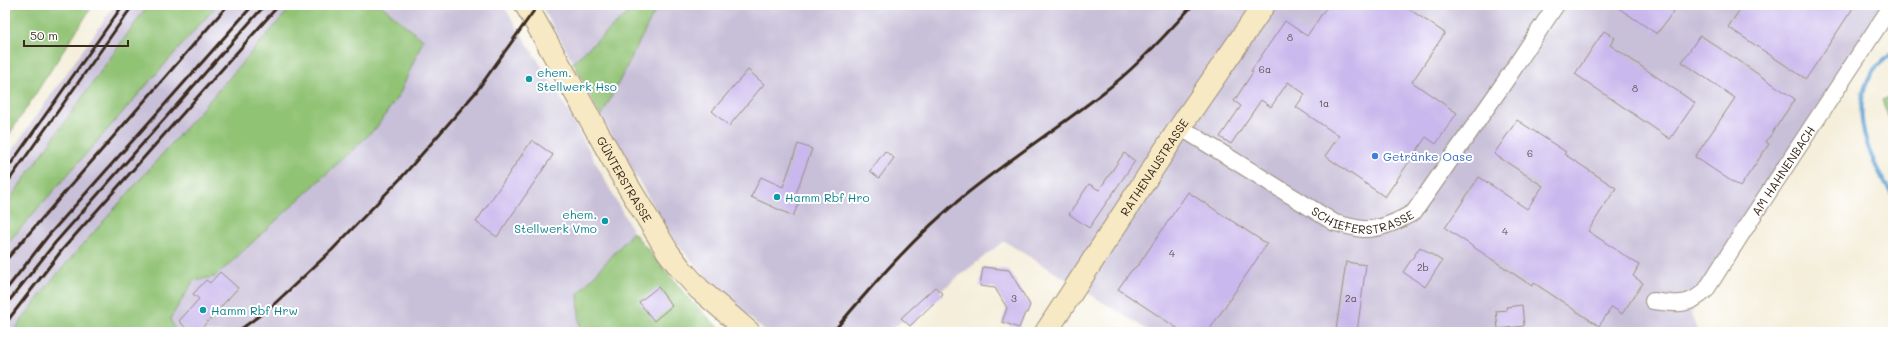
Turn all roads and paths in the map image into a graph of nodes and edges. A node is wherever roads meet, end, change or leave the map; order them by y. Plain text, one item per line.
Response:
1 (526, 5) edge
2 (1264, 5) edge
3 (1556, 5) edge
4 (1892, 5) edge
5 (1180, 127) junction
6 (1653, 301) dead end
7 (750, 332) edge
8 (1046, 332) edge

1 - 7 street, GÜNTERSTRASSE
2 - 5 street, RATHENAUSTRASSE
3 - 5 street, SCHIEFERSTRASSE
4 - 6 street, AM HAHNENBACH
5 - 8 street, RATHENAUSTRASSE

